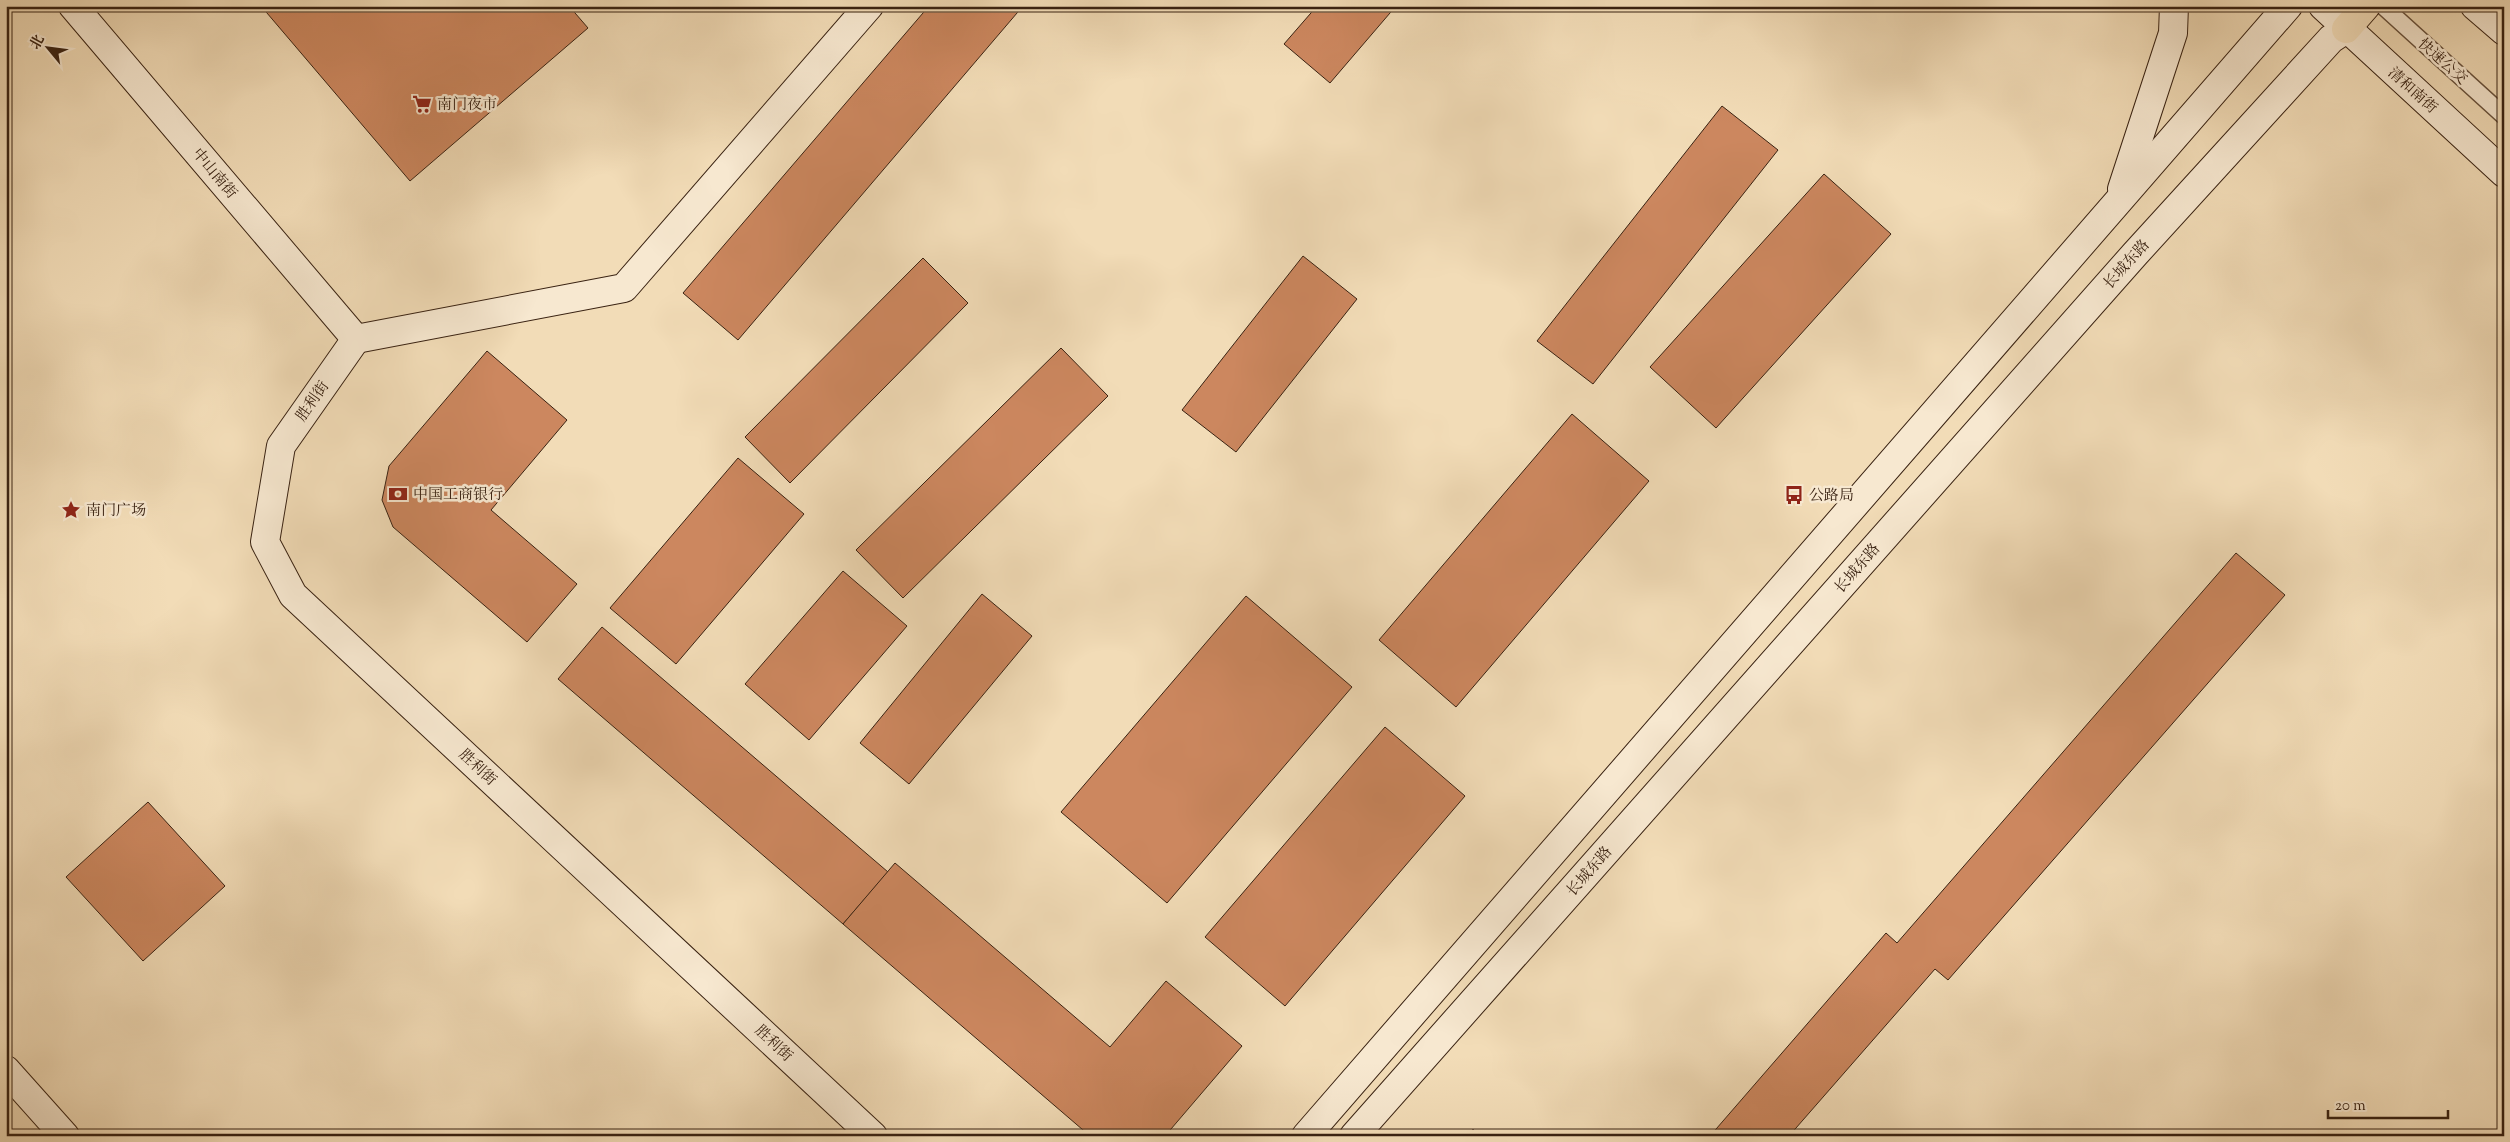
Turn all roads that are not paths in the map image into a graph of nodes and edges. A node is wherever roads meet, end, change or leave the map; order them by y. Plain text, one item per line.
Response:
1 (73, 6) edge
2 (869, 6) edge
3 (2174, 6) edge
4 (2288, 6) edge
5 (2323, 6) edge
6 (2366, 6) edge
7 (2382, 6) edge
8 (2475, 6) edge
9 (2346, 29) junction
10 (2504, 31) edge
11 (2504, 116) edge
12 (2504, 173) edge
13 (2118, 201) junction
14 (356, 339) junction
15 (6, 1070) edge
16 (65, 1136) edge
17 (874, 1136) edge
18 (1306, 1136) edge
19 (1354, 1136) edge

1 - 14 main road, 中山南街
2 - 14 main road
3 - 13 main road
4 - 13 main road
5 - 9 main road, 清和南街
6 - 9 highway, 长城东路
7 - 11 lane, 快速公交
8 - 10 main road
9 - 12 main road, 清和南街
9 - 19 main road, 长城东路
13 - 18 main road
14 - 17 main road, 胜利街
15 - 16 main road

